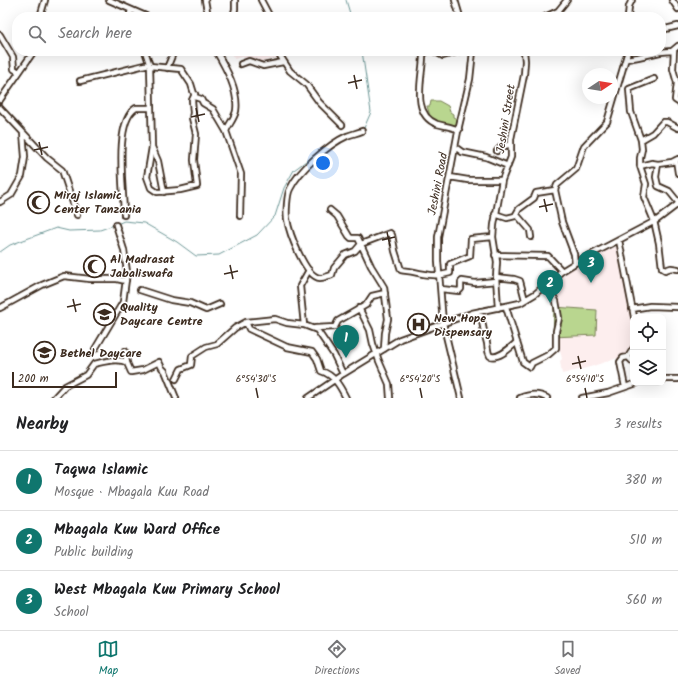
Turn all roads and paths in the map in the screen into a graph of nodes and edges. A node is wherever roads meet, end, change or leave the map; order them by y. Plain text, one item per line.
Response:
1 (109, 0) edge
2 (205, 0) edge
3 (235, 0) edge
4 (261, 0) edge
5 (455, 0) edge
6 (567, 0) edge
7 (632, 0) edge
8 (672, 0) edge
9 (43, 1) edge
10 (117, 2) edge
11 (678, 9) edge
12 (131, 10) joint
13 (41, 12) edge
14 (136, 12) edge
15 (207, 12) edge
16 (234, 12) edge
17 (267, 12) edge
18 (459, 12) edge
19 (556, 12) edge
20 (628, 12) edge
21 (678, 26) edge
22 (666, 29) edge
23 (0, 35) edge
24 (678, 46) edge
25 (674, 50) junction
26 (666, 51) edge
27 (12, 55) edge
28 (12, 56) edge
29 (30, 56) edge
30 (147, 56) edge
31 (172, 56) edge
32 (218, 56) edge
33 (280, 56) edge
34 (423, 56) edge
35 (473, 56) edge
36 (524, 56) edge
37 (627, 56) edge
38 (640, 56) edge
39 (627, 59) junction
40 (283, 62) junction
41 (241, 64) dead end
42 (150, 65) junction
43 (167, 68) junction
44 (19, 72) junction
45 (654, 79) dead end
46 (80, 81) dead end
47 (195, 94) junction
48 (0, 100) edge
49 (678, 102) edge
50 (0, 108) edge
51 (151, 108) junction
52 (342, 125) dead end
53 (678, 128) edge
54 (458, 130) junction
55 (226, 131) junction
56 (362, 131) dead end
57 (24, 133) junction
58 (641, 140) junction
59 (511, 144) junction
60 (152, 147) junction
61 (455, 147) junction
62 (497, 151) dead end
63 (677, 160) edge
64 (658, 164) junction
65 (508, 166) junction
66 (640, 166) junction
67 (678, 173) edge
68 (450, 177) junction
69 (502, 180) junction
70 (556, 190) junction
71 (164, 192) junction
72 (0, 202) edge
73 (678, 203) edge
74 (330, 210) dead end
75 (495, 214) junction
76 (517, 214) junction
77 (77, 215) dead end
78 (124, 215) dead end
79 (240, 216) dead end
80 (654, 221) junction
81 (116, 225) dead end
82 (493, 237) junction
83 (531, 237) dead end
84 (619, 240) junction
85 (361, 244) junction
86 (495, 255) junction
87 (575, 263) junction
88 (678, 269) edge
89 (309, 270) junction
90 (562, 271) junction
91 (440, 276) junction
92 (496, 279) junction
93 (126, 281) junction
94 (547, 284) junction
95 (441, 289) junction
96 (140, 290) dead end
97 (385, 293) junction
98 (525, 300) junction
99 (220, 304) dead end
100 (506, 307) junction
101 (678, 307) edge
102 (0, 308) edge
103 (359, 308) junction
104 (498, 308) junction
105 (632, 309) junction
106 (480, 311) junction
107 (633, 314) edge
108 (246, 322) junction
109 (443, 323) junction
110 (304, 325) junction
111 (315, 328) junction
112 (517, 342) junction
113 (95, 348) dead end
114 (384, 349) junction
115 (632, 350) edge
116 (125, 351) dead end
117 (376, 354) junction
118 (628, 357) joint
119 (127, 363) junction
120 (343, 374) junction
121 (176, 379) dead end
122 (666, 379) edge
123 (678, 379) edge
124 (335, 380) junction
125 (630, 385) edge
126 (625, 387) junction
127 (54, 398) edge
128 (176, 398) edge
129 (308, 398) edge
130 (346, 398) edge
131 (390, 398) edge
132 (461, 398) edge
133 (520, 398) edge
134 (547, 398) edge
135 (582, 398) edge

1 - 10 street
2 - 15 street
3 - 16 street
4 - 17 street
5 - 18 street
6 - 19 street
7 - 20 street
8 - 11 street
9 - 13 street
10 - 12 street
12 - 14 street
21 - 22 street
23 - 27 street
24 - 25 street
25 - 26 street
25 - 49 street
28 - 44 street
29 - 44 street
30 - 42 street
31 - 43 street
32 - 55 street
33 - 40 street
34 - 54 street
35 - 54 street, Jeshini Road
36 - 59 street, Jeshini Street
37 - 39 street
38 - 39 street
39 - 70 street
40 - 41 street
40 - 52 street
42 - 43 street
42 - 46 street
42 - 51 street
43 - 47 street
44 - 48 street
45 - 58 street
47 - 55 street
47 - 71 street
50 - 57 street
51 - 60 street
51 - 78 street
53 - 58 street
54 - 61 street, Jeshini Road
55 - 79 street
56 - 89 street
57 - 72 street
57 - 77 street
58 - 66 street
59 - 62 street
59 - 65 street, Jeshini Street
60 - 71 street
60 - 71 street
61 - 65 street
61 - 68 street, Jeshini Road
63 - 64 street
63 - 67 street
64 - 66 street
64 - 73 street
65 - 69 street, Jeshini Street
66 - 80 street
68 - 69 street
68 - 91 street, Jeshini Road
69 - 75 street, Jeshini Street
70 - 76 street
70 - 87 street
73 - 80 street
74 - 85 street
75 - 76 street
75 - 82 street, Jeshini Street
76 - 83 street
80 - 84 street
80 - 88 street
81 - 93 street
82 - 86 street, Jeshini Street
82 - 91 street
84 - 87 street
84 - 105 street
85 - 89 street
85 - 91 street
85 - 97 street
86 - 90 street
86 - 92 street, Jeshini Street
87 - 90 street
89 - 110 street
90 - 94 street
91 - 95 street, Jeshini Road
92 - 95 street
92 - 98 street
92 - 104 street, Jeshini Street
93 - 102 street
93 - 113 street
94 - 98 street
94 - 112 street
95 - 109 street, Jeshini Road
96 - 99 street
97 - 103 street
97 - 114 street
98 - 100 street
100 - 104 street
100 - 112 street
101 - 105 street
103 - 111 street
103 - 117 street
104 - 106 street
105 - 107 street
106 - 109 street
106 - 112 street
108 - 110 street
108 - 121 street
108 - 124 street
109 - 114 street
109 - 132 street, Jeshini Road
110 - 111 street
111 - 120 street
114 - 117 street
115 - 118 street
116 - 119 street
117 - 120 street
117 - 131 street
118 - 126 street
119 - 127 street
119 - 128 street
120 - 124 street
122 - 123 street
124 - 129 street
124 - 130 street
125 - 126 street
126 - 135 street
133 - 134 street

